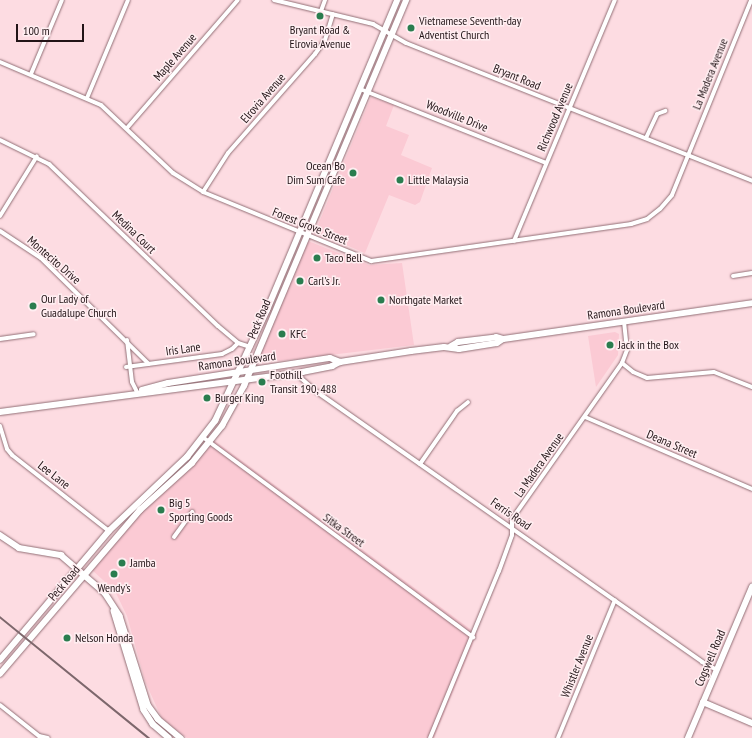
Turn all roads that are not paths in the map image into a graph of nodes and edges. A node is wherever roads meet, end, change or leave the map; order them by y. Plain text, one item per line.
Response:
1 (62, 0) edge
2 (128, 0) edge
3 (238, 0) edge
4 (274, 0) edge
5 (325, 0) edge
6 (397, 0) edge
7 (406, 0) edge
8 (615, 0) edge
9 (751, 0) edge
10 (321, 11) junction
11 (333, 14) junction
12 (385, 30) junction
13 (390, 36) junction
14 (0, 62) edge
15 (31, 74) junction
16 (360, 89) junction
17 (367, 92) junction
18 (87, 98) junction
19 (570, 108) junction
20 (665, 111) dead end
21 (127, 128) junction
22 (646, 138) junction
23 (0, 140) edge
24 (332, 155) junction
25 (689, 155) junction
26 (37, 156) junction
27 (339, 158) junction
28 (546, 163) junction
29 (752, 181) edge
30 (203, 192) junction
31 (0, 216) edge
32 (0, 231) edge
33 (299, 232) junction
34 (306, 235) junction
35 (514, 241) junction
36 (752, 273) edge
37 (732, 276) dead end
38 (752, 303) edge
39 (269, 304) junction
40 (276, 307) junction
41 (624, 322) junction
42 (34, 334) dead end
43 (0, 339) edge
44 (127, 340) junction
45 (238, 343) junction
46 (250, 347) junction
47 (340, 362) junction
48 (622, 363) junction
49 (149, 364) junction
50 (128, 367) junction
51 (249, 370) junction
52 (238, 372) junction
53 (295, 373) junction
54 (247, 380) junction
55 (235, 381) junction
56 (752, 387) edge
57 (137, 392) junction
58 (468, 402) dead end
59 (0, 412) edge
60 (585, 417) junction
61 (0, 426) edge
62 (204, 438) junction
63 (210, 443) junction
64 (420, 464) junction
65 (752, 489) edge
66 (192, 512) dead end
67 (511, 528) junction
68 (109, 531) junction
69 (0, 535) edge
70 (174, 537) dead end
71 (77, 569) junction
72 (84, 576) junction
73 (752, 587) edge
74 (615, 600) junction
75 (473, 637) junction
76 (0, 660) edge
77 (717, 670) junction
78 (0, 674) edge
79 (704, 702) junction
80 (0, 705) edge
81 (752, 723) edge
82 (48, 738) edge
83 (169, 738) edge
84 (180, 738) edge
85 (430, 738) edge
86 (558, 738) edge
87 (688, 738) edge

1 - 15 street
2 - 18 street
3 - 21 street, Maple Avenue
4 - 10 street, Bryant Road
5 - 10 street
6 - 12 main road, Peck Road
7 - 13 main road, Peck Road
8 - 19 street, Richwood Avenue
9 - 25 street, La Madera Avenue
10 - 11 street, Bryant Road
11 - 12 street, Bryant Road
11 - 30 street, Elrovia Avenue
12 - 13 street, Bryant Road
12 - 16 main road, Peck Road
13 - 17 main road, Peck Road
13 - 19 street, Bryant Road
14 - 15 street, Forest Grove Street
15 - 18 street, Forest Grove Street
16 - 17 street, Woodville Drive
16 - 24 main road, Peck Road
17 - 27 main road, Peck Road
17 - 28 street, Woodville Drive
18 - 21 street, Forest Grove Street
19 - 22 street, Bryant Road
19 - 28 street, Richwood Avenue
20 - 22 street
21 - 30 street, Forest Grove Street
22 - 25 street, Bryant Road
23 - 26 street, Medina Court
24 - 27 main road
24 - 33 main road, Peck Road
25 - 29 street, Bryant Road
25 - 35 street, Forest Grove Street
26 - 31 street
26 - 45 street, Medina Court
27 - 34 main road, Peck Road
28 - 35 street, Richwood Avenue
30 - 33 street, Forest Grove Street
32 - 44 street, Montecito Drive
33 - 34 street, Forest Grove Street
33 - 39 main road, Peck Road
34 - 35 street, Forest Grove Street
34 - 40 main road, Peck Road
36 - 37 street
38 - 41 main road, Ramona Boulevard
39 - 40 main road
39 - 46 main road, Peck Road
40 - 51 main road, Peck Road
41 - 47 main road, Ramona Boulevard
41 - 48 street, La Madera Avenue
42 - 43 street
44 - 49 street, Montecito Drive
44 - 50 street
45 - 46 street, Medina Court
45 - 49 street, Iris Lane
46 - 52 main road, Peck Road
47 - 51 main road, Ramona Boulevard
47 - 53 main road, Ramona Boulevard
48 - 56 street
48 - 60 street, La Madera Avenue
49 - 50 street, Iris Lane
50 - 57 street
51 - 52 main road, Ramona Boulevard
51 - 54 main road, Peck Road
52 - 55 main road, Peck Road
52 - 57 main road, Ramona Boulevard
53 - 54 main road, Ramona Boulevard
53 - 64 street, Ferris Road
54 - 55 main road, Ramona Boulevard
54 - 63 main road, Peck Road
55 - 57 main road, Ramona Boulevard
55 - 62 main road, Peck Road
57 - 59 main road, Ramona Boulevard
58 - 64 street
60 - 65 street, Deana Street
60 - 67 street, La Madera Avenue
61 - 68 street, Lee Lane
62 - 63 street, Sitka Street
62 - 68 main road, Peck Road
63 - 72 main road, Peck Road
63 - 75 street, Sitka Street
64 - 67 street, Ferris Road
66 - 70 street
67 - 74 street, Ferris Road
67 - 75 street, La Madera Avenue
68 - 71 main road, Peck Road
69 - 71 main road
71 - 72 main road
71 - 76 main road, Peck Road
72 - 78 main road, Peck Road
72 - 83 main road
72 - 84 main road
73 - 77 main road, Cogswell Road
74 - 77 street, Ferris Road
74 - 86 street, Whistler Avenue
75 - 85 street, La Madera Avenue
77 - 79 main road, Cogswell Road
79 - 81 main road
79 - 87 main road, Cogswell Road
80 - 82 street

